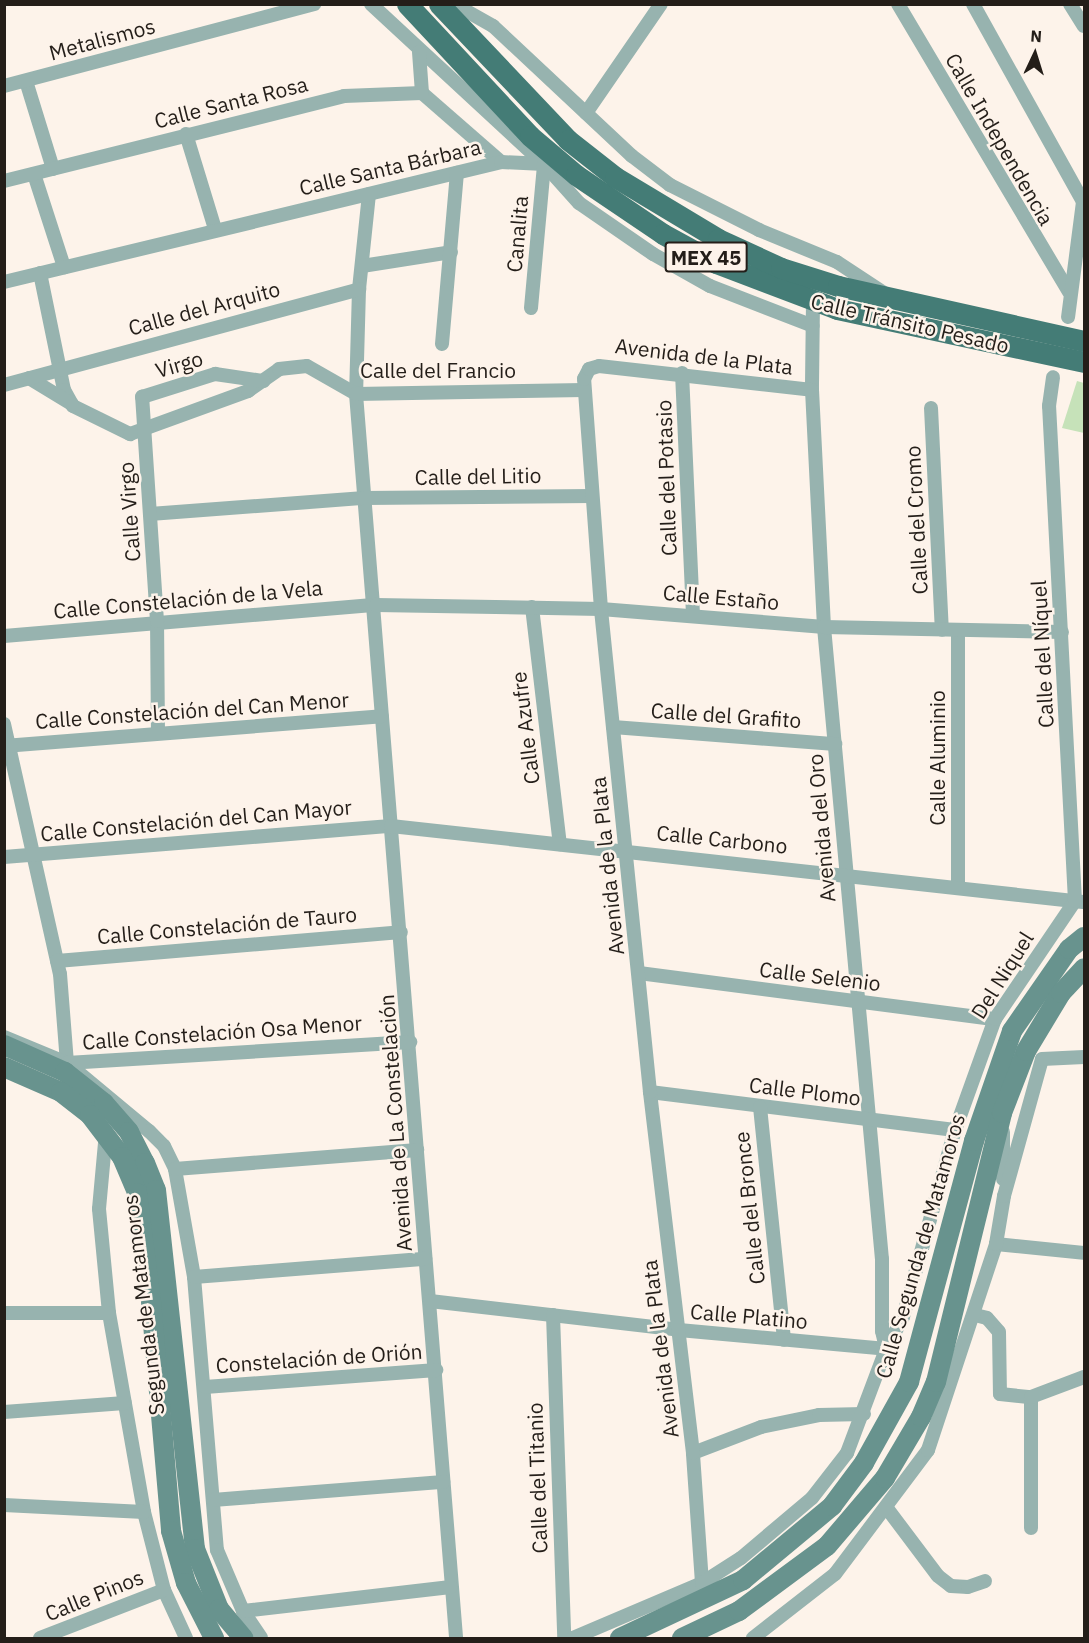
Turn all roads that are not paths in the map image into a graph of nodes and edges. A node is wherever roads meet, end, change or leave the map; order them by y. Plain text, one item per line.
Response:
1 (314, 4) edge
2 (372, 4) edge
3 (407, 4) edge
4 (439, 4) edge
5 (454, 4) edge
6 (661, 4) edge
7 (898, 4) edge
8 (973, 4) edge
9 (1070, 4) edge
10 (1084, 26) edge
11 (419, 52) junction
12 (26, 81) junction
13 (4, 86) edge
14 (422, 93) junction
15 (585, 113) junction
16 (186, 134) junction
17 (501, 162) junction
18 (544, 164) junction
19 (53, 169) junction
20 (457, 173) junction
21 (34, 174) junction
22 (576, 175) junction
23 (4, 181) edge
24 (369, 194) junction
25 (215, 229) junction
26 (451, 252) junction
27 (362, 266) junction
28 (64, 267) junction
29 (40, 273) junction
30 (4, 282) edge
31 (359, 289) junction
32 (1069, 292) junction
33 (813, 302) junction
34 (895, 302) junction
35 (531, 308) dead end
36 (1068, 317) dead end
37 (813, 326) junction
38 (1084, 342) edge
39 (442, 344) dead end
40 (1084, 362) edge
41 (59, 367) junction
42 (682, 373) junction
43 (1053, 376) dead end
44 (28, 378) junction
45 (263, 381) junction
46 (4, 385) edge
47 (584, 390) junction
48 (812, 390) junction
49 (356, 394) junction
50 (142, 397) joint
51 (73, 406) junction
52 (931, 408) dead end
53 (144, 428) junction
54 (592, 496) junction
55 (364, 498) junction
56 (150, 514) junction
57 (376, 605) junction
58 (532, 607) junction
59 (601, 609) junction
60 (693, 616) junction
61 (157, 621) junction
62 (824, 627) junction
63 (942, 630) junction
64 (958, 630) junction
65 (1062, 632) junction
66 (4, 636) edge
67 (382, 716) junction
68 (4, 724) edge
69 (613, 727) junction
70 (158, 733) junction
71 (835, 744) junction
72 (7, 745) edge
73 (391, 826) junction
74 (560, 844) junction
75 (626, 850) junction
76 (31, 855) junction
77 (4, 857) edge
78 (846, 874) junction
79 (958, 886) junction
80 (1080, 901) edge
81 (401, 932) junction
82 (1084, 937) edge
83 (57, 961) junction
84 (1084, 968) edge
85 (639, 973) junction
86 (858, 1002) junction
87 (995, 1019) junction
88 (411, 1042) junction
89 (8, 1043) edge
90 (1084, 1057) edge
91 (9, 1068) edge
92 (66, 1068) junction
93 (61, 1092) junction
94 (650, 1092) junction
95 (760, 1107) junction
96 (1002, 1113) junction
97 (869, 1120) junction
98 (955, 1130) junction
99 (106, 1132) junction
100 (417, 1150) junction
101 (175, 1169) junction
102 (1004, 1196) junction
103 (996, 1244) junction
104 (1084, 1253) edge
105 (426, 1259) junction
106 (194, 1277) junction
107 (430, 1301) junction
108 (4, 1313) edge
109 (109, 1313) junction
110 (553, 1315) junction
111 (975, 1315) junction
112 (679, 1330) junction
113 (784, 1340) junction
114 (886, 1349) junction
115 (436, 1370) junction
116 (1084, 1377) edge
117 (205, 1387) junction
118 (1032, 1396) junction
119 (125, 1404) junction
120 (4, 1412) edge
121 (864, 1414) junction
122 (693, 1453) junction
123 (443, 1482) junction
124 (213, 1500) junction
125 (4, 1505) edge
126 (886, 1506) junction
127 (144, 1512) junction
128 (1031, 1528) dead end
129 (187, 1554) junction
130 (985, 1581) dead end
131 (702, 1583) junction
132 (451, 1587) junction
133 (164, 1590) junction
134 (243, 1611) junction
135 (40, 1638) edge
136 (186, 1638) edge
137 (214, 1638) edge
138 (243, 1638) edge
139 (261, 1638) edge
140 (456, 1638) edge
141 (564, 1638) edge
142 (573, 1638) edge
143 (620, 1638) edge
144 (682, 1638) edge
145 (753, 1638) edge

1 - 12 street, Metalismos
2 - 11 street
3 - 22 main road, Calle Tránsito Pesado / MEX 45
4 - 34 main road, Calle Tránsito Pesado / MEX 45
5 - 15 street
6 - 15 street
7 - 32 street, Calle Independencia
8 - 32 street
9 - 10 street
11 - 14 street
11 - 18 street
12 - 13 street, Metalismos
12 - 19 street
14 - 16 street, Calle Santa Rosa
14 - 17 street
15 - 34 street
16 - 19 street, Calle Santa Rosa
16 - 25 street
17 - 18 street, Calle Santa Bárbara
17 - 20 street, Calle Santa Bárbara
18 - 22 street, Calle Santa Bárbara
18 - 35 street, Canalita
18 - 37 street
19 - 21 street, Calle Santa Rosa
20 - 24 street, Calle Santa Bárbara
20 - 26 street
21 - 23 street, Calle Santa Rosa
21 - 28 street
22 - 33 main road, Calle Tránsito Pesado / MEX 45
24 - 25 street, Calle Santa Bárbara
24 - 27 street, Avenida de La Constelación
25 - 28 street, Calle Santa Bárbara
26 - 27 street
26 - 39 street
27 - 31 street, Avenida de La Constelación
28 - 29 street, Calle Santa Bárbara
29 - 30 street, Calle Santa Bárbara
29 - 41 street
31 - 41 street, Calle del Arquito
31 - 49 street, Avenida de La Constelación
32 - 36 street
33 - 37 street, Avenida del Oro
33 - 40 main road, Calle Tránsito Pesado / MEX 45
34 - 38 main road, Calle Tránsito Pesado / MEX 45
37 - 48 street, Avenida del Oro
41 - 44 street, Calle del Arquito
41 - 51 street
42 - 47 street, Avenida de la Plata
42 - 48 street, Avenida de la Plata
42 - 60 street, Calle del Potasio
43 - 65 street, Calle del Níquel
44 - 46 street, Calle del Arquito
44 - 51 street, Calle del Francio
45 - 49 street, Calle del Francio
45 - 50 street, Virgo
45 - 53 street, Calle del Francio
47 - 49 street, Calle del Francio
47 - 54 street, Avenida de la Plata
48 - 62 street, Avenida del Oro
49 - 55 street, Avenida de La Constelación
50 - 53 street, Calle Virgo
51 - 53 street, Calle del Francio
52 - 63 street, Calle del Cromo
53 - 56 street, Calle Virgo
54 - 55 street, Calle del Litio
54 - 59 street, Avenida de la Plata
55 - 56 street, Calle del Litio
55 - 57 street, Avenida de La Constelación
56 - 61 street, Calle Virgo
57 - 58 street, Calle Estaño
57 - 61 street, Calle Constelación de la Vela
57 - 67 street, Avenida de La Constelación
58 - 59 street, Calle Estaño
58 - 74 street, Calle Azufre
59 - 60 street, Calle Estaño
59 - 69 street, Avenida de la Plata
60 - 62 street, Calle Estaño
61 - 66 street, Calle Constelación de la Vela
61 - 70 street, Calle Virgo
62 - 63 street, Calle Estaño
62 - 71 street, Avenida del Oro
63 - 64 street, Calle Estaño
64 - 65 street, Calle Estaño
64 - 79 street, Calle Aluminio
65 - 80 street, Calle del Níquel
67 - 70 street, Calle Constelación del Can Menor
67 - 73 street, Avenida de La Constelación
68 - 72 street
69 - 71 street, Calle del Grafito
69 - 75 street, Avenida de la Plata
70 - 72 street, Calle Constelación del Can Menor
71 - 78 street, Avenida del Oro
72 - 76 street
73 - 74 street, Calle Carbono
73 - 76 street, Calle Constelación del Can Mayor
73 - 81 street, Avenida de La Constelación
74 - 75 street, Calle Carbono
75 - 78 street, Calle Carbono
75 - 85 street, Avenida de la Plata
76 - 77 street, Calle Constelación del Can Mayor
76 - 83 street
78 - 79 street, Calle Carbono
78 - 86 street, Avenida del Oro
79 - 80 street, Calle Carbono
80 - 87 street, Del Niquel
81 - 83 street, Calle Constelación de Tauro
81 - 88 street, Avenida de La Constelación
82 - 143 main road, Calle Segunda de Matamoros
83 - 92 street
84 - 96 main road, Calle Segunda de Matamoros
85 - 86 street, Calle Selenio
85 - 94 street, Avenida de la Plata
86 - 87 street, Calle Selenio
86 - 97 street, Avenida del Oro
87 - 98 street, Del Niquel
88 - 92 street, Calle Constelación Osa Menor
88 - 100 street, Avenida de La Constelación
89 - 92 main road, Segunda de Matamoros
90 - 102 street
91 - 93 main road, Segunda de Matamoros
92 - 93 street, Calle Constelación Osa Menor
92 - 101 street
92 - 129 main road, Segunda de Matamoros
93 - 99 main road, Segunda de Matamoros
94 - 95 street, Calle Plomo
94 - 112 street, Avenida de la Plata
95 - 97 street, Calle Plomo
95 - 113 street, Calle del Bronce
96 - 102 street
96 - 144 main road, Calle Segunda de Matamoros
97 - 98 street, Calle Plomo
97 - 114 street, Avenida del Oro
98 - 114 street, Del Niquel
99 - 109 street
99 - 129 main road, Segunda de Matamoros
100 - 101 street
100 - 105 street, Avenida de La Constelación
101 - 106 street
102 - 103 street
103 - 104 street
103 - 111 street
105 - 106 street
105 - 107 street, Avenida de La Constelación
106 - 117 street
107 - 110 street, Calle Platino
107 - 115 street, Avenida de La Constelación
108 - 109 street
109 - 119 street
110 - 112 street, Calle Platino
110 - 141 street, Calle del Titanio
111 - 118 street
111 - 126 street
112 - 113 street, Calle Platino
112 - 122 street, Avenida de la Plata
113 - 114 street, Calle Platino
114 - 121 street
115 - 117 street, Constelación de Orión
115 - 123 street, Avenida de La Constelación
116 - 118 street
117 - 124 street
118 - 128 street
119 - 120 street
119 - 127 street
121 - 122 street
121 - 131 street
122 - 131 street, Avenida de la Plata
123 - 124 street
123 - 132 street, Avenida de La Constelación
124 - 134 street
125 - 127 street
126 - 130 street
126 - 145 street
127 - 133 street
129 - 137 main road
129 - 138 main road
131 - 142 street
132 - 134 street
132 - 140 street, Avenida de La Constelación
133 - 135 street, Calle Pinos
133 - 136 street
134 - 139 street

